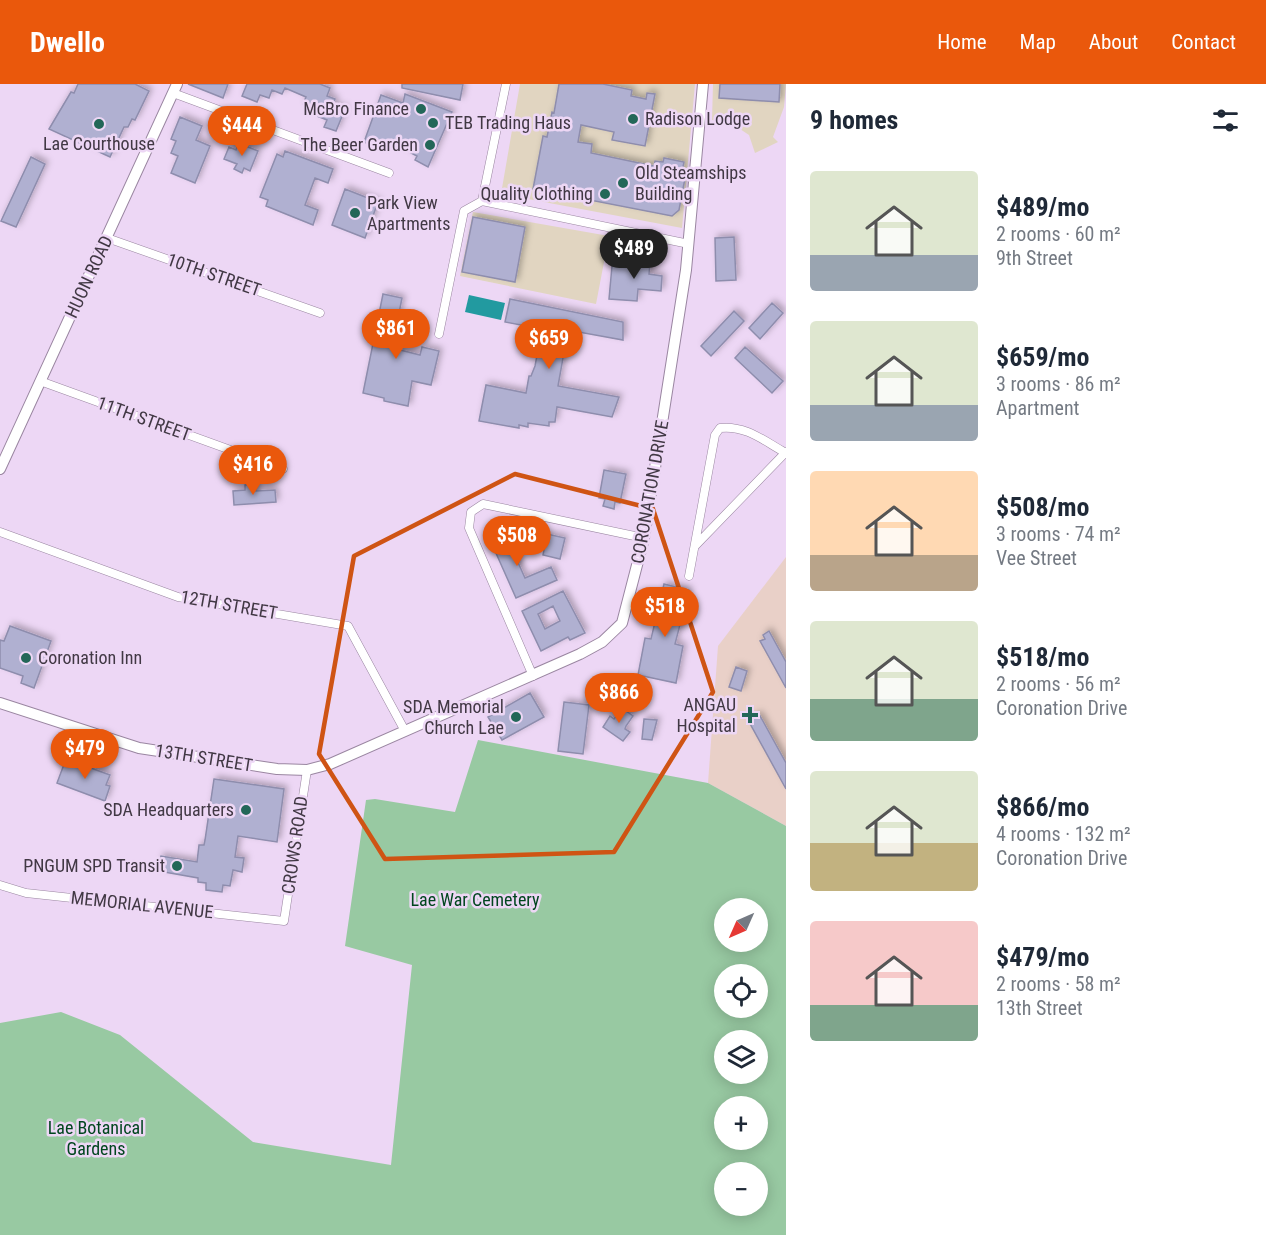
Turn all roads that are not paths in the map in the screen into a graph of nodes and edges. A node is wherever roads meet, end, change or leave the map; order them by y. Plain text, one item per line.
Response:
1 (506, 84) edge
2 (700, 84) edge
3 (175, 88) edge
4 (389, 173) dead end
5 (482, 201) junction
6 (107, 238) junction
7 (689, 244) junction
8 (320, 313) dead end
9 (439, 334) dead end
10 (40, 381) junction
11 (786, 453) edge
12 (0, 469) edge
13 (283, 469) dead end
14 (0, 532) edge
15 (644, 538) junction
16 (694, 548) junction
17 (689, 576) dead end
18 (533, 676) junction
19 (0, 703) edge
20 (405, 731) junction
21 (307, 770) junction
22 (0, 885) edge
23 (284, 921) joint

1 - 5 street
2 - 7 street, CORONATION DRIVE
3 - 4 street
3 - 6 street, HUON ROAD
5 - 7 street
5 - 9 street
6 - 8 street, 10TH STREET
6 - 10 street, HUON ROAD
7 - 15 street, CORONATION DRIVE
10 - 12 street, HUON ROAD
10 - 13 street, 11TH STREET
11 - 16 street
11 - 16 street
14 - 20 street, 12TH STREET
15 - 18 street, CORONATION DRIVE
15 - 18 street
16 - 17 street
18 - 20 street, CORONATION DRIVE
19 - 21 street, 13TH STREET
20 - 21 street, CORONATION DRIVE
21 - 23 street, CROWS ROAD
22 - 23 street, MEMORIAL AVENUE

